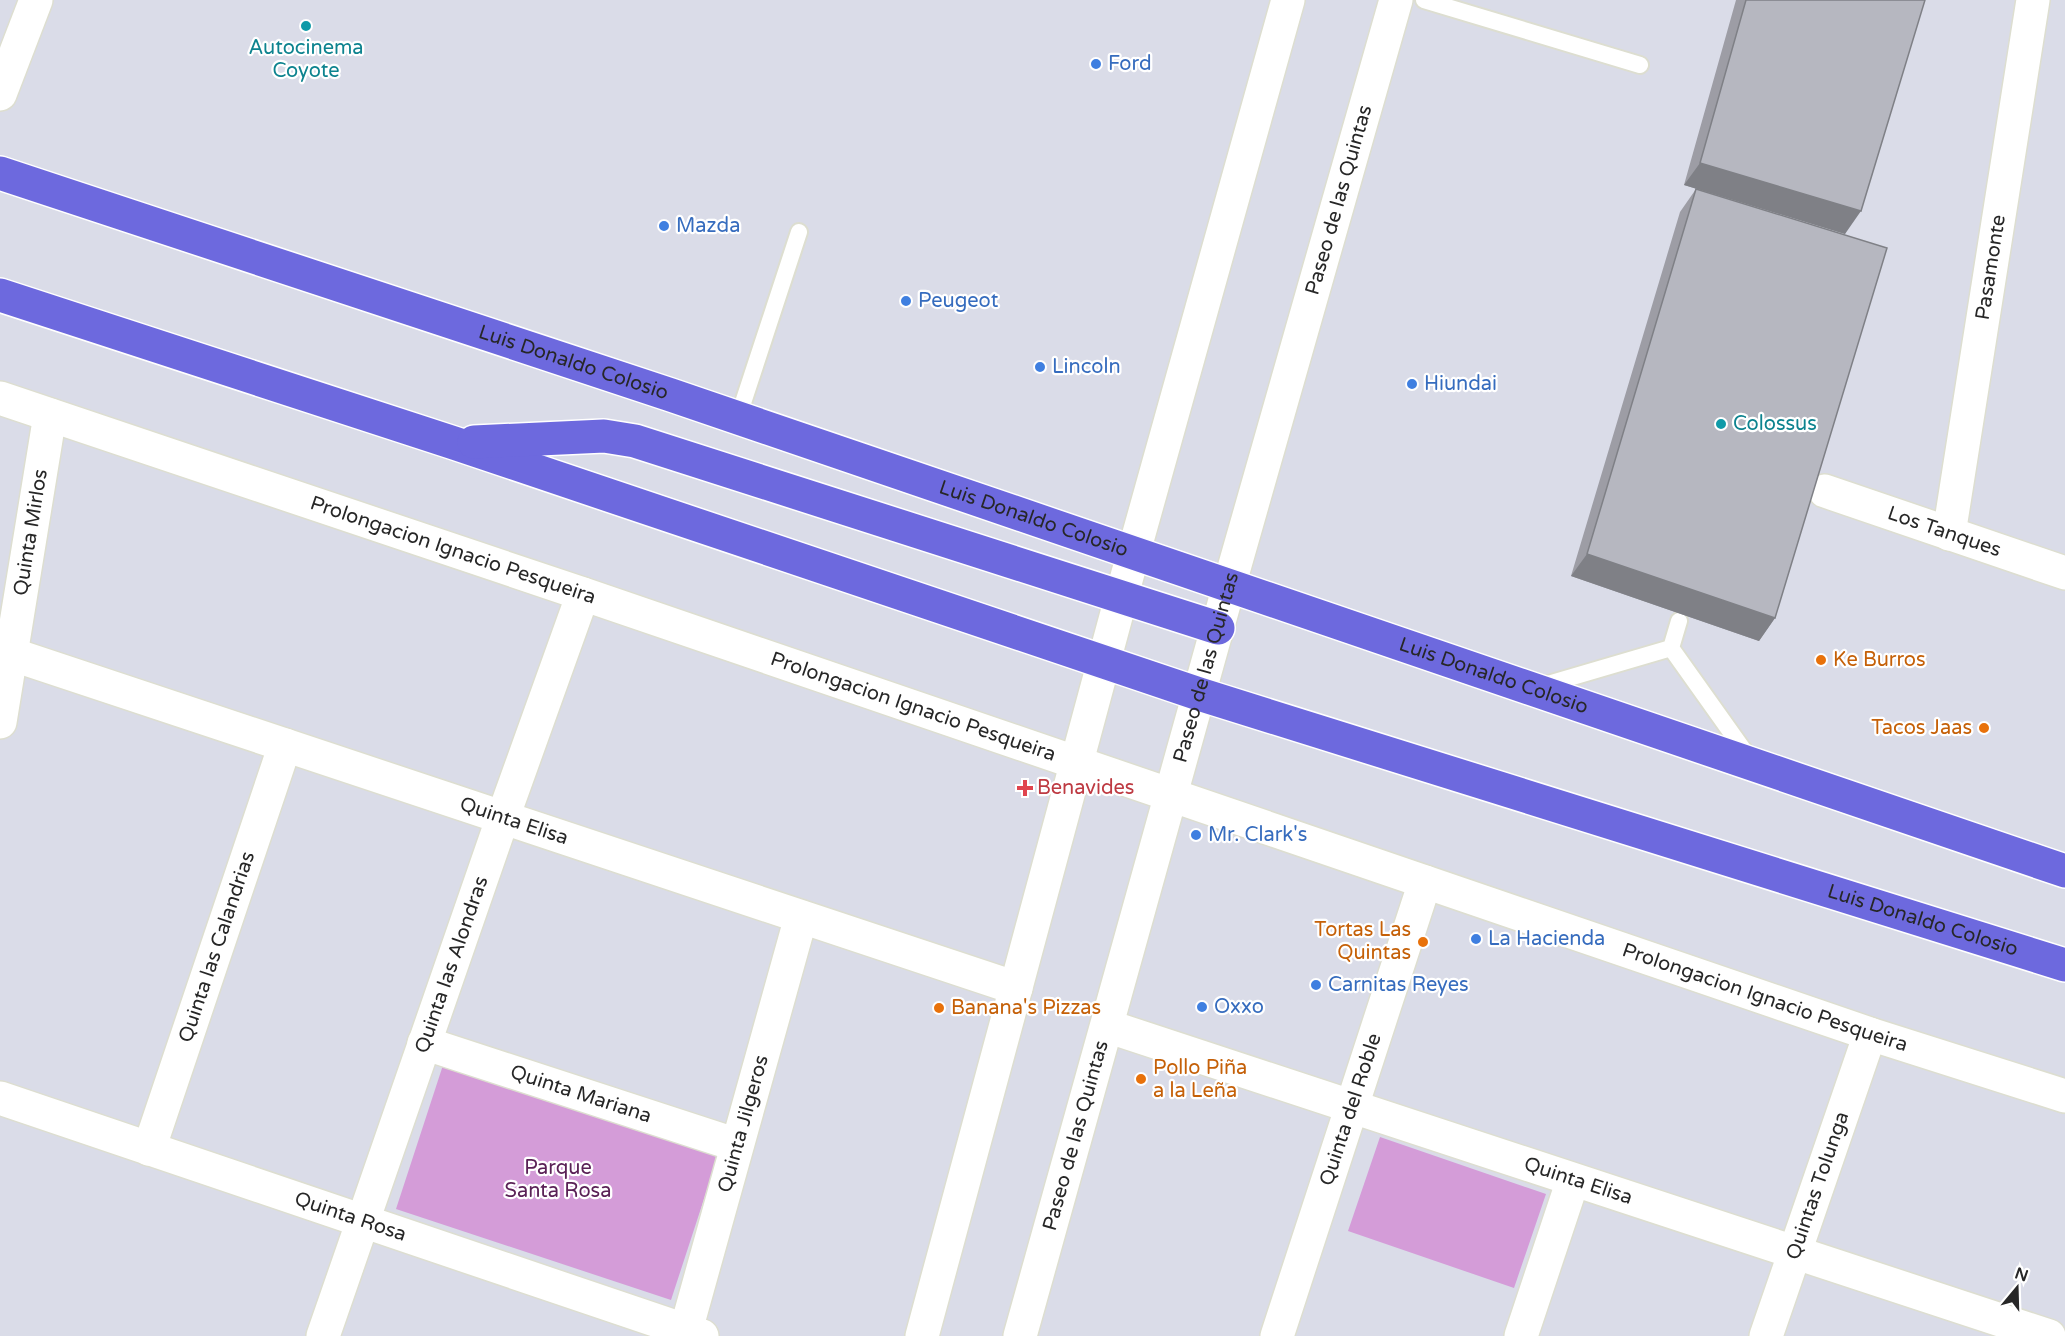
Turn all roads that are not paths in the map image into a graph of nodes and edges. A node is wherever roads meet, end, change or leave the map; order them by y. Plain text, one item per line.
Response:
1 (36, 0) edge
2 (1288, 0) edge
3 (1396, 0) edge
4 (1424, 0) edge
5 (2033, 0) edge
6 (1640, 65) dead end
7 (0, 94) edge
8 (0, 173) edge
9 (799, 232) dead end
10 (0, 295) edge
11 (0, 398) edge
12 (50, 415) junction
13 (738, 418) junction
14 (454, 443) junction
15 (1825, 491) edge
16 (1949, 534) junction
17 (1134, 552) junction
18 (2065, 573) edge
19 (1229, 586) junction
20 (583, 594) junction
21 (1122, 598) junction
22 (1679, 621) dead end
23 (1218, 628) junction
24 (1671, 648) junction
25 (11, 654) junction
26 (1104, 662) junction
27 (1531, 688) junction
28 (1199, 694) junction
29 (0, 722) edge
30 (285, 745) junction
31 (1077, 763) junction
32 (1754, 765) junction
33 (1172, 795) junction
34 (503, 817) junction
35 (2065, 871) edge
36 (1425, 882) junction
37 (801, 917) junction
38 (2065, 965) edge
39 (1016, 988) junction
40 (1107, 1026) junction
41 (1870, 1034) junction
42 (424, 1043) junction
43 (2065, 1096) edge
44 (0, 1098) edge
45 (1351, 1106) junction
46 (737, 1145) junction
47 (149, 1149) junction
48 (1573, 1180) junction
49 (363, 1221) junction
50 (1794, 1252) junction
51 (2017, 1331) edge
52 (694, 1333) edge
53 (324, 1336) edge
54 (922, 1336) edge
55 (1020, 1336) edge
56 (1277, 1336) edge
57 (1521, 1336) edge
58 (1766, 1336) edge
59 (2049, 1336) edge

1 - 7 street
2 - 17 street
3 - 19 street, Paseo de las Quintas
4 - 6 lane
5 - 16 street, Pasamonte
8 - 13 main road, Luis Donaldo Colosio
9 - 13 lane
10 - 14 main road, Luis Donaldo Colosio
11 - 12 street, Prolongacion Ignacio Pesqueira
12 - 20 street, Prolongacion Ignacio Pesqueira
12 - 25 street, Quinta Mirlos
13 - 17 main road, Luis Donaldo Colosio
14 - 21 main road
14 - 26 main road, Luis Donaldo Colosio
15 - 16 street, Los Tanques
16 - 18 street, Los Tanques
17 - 19 main road, Luis Donaldo Colosio
17 - 21 street
19 - 23 street, Paseo de las Quintas
19 - 27 main road, Luis Donaldo Colosio
20 - 31 street, Prolongacion Ignacio Pesqueira
20 - 34 street, Quinta las Alondras
21 - 23 main road
21 - 26 street
22 - 24 lane
23 - 28 street, Paseo de las Quintas
24 - 27 lane
24 - 32 lane
25 - 29 street, Quinta Mirlos
25 - 30 street, Quinta Elisa
26 - 28 main road, Luis Donaldo Colosio
26 - 31 street
27 - 32 main road, Luis Donaldo Colosio
28 - 33 street, Paseo de las Quintas
28 - 38 main road, Luis Donaldo Colosio
30 - 34 street, Quinta Elisa
30 - 47 street, Quinta las Calandrias
31 - 33 street, Prolongacion Ignacio Pesqueira
31 - 39 street
32 - 35 main road, Luis Donaldo Colosio
33 - 36 street, Prolongacion Ignacio Pesqueira
33 - 40 street, Paseo de las Quintas
34 - 37 street, Quinta Elisa
34 - 42 street, Quinta las Alondras
36 - 41 street, Prolongacion Ignacio Pesqueira
36 - 45 street, Quinta del Roble
37 - 39 street, Quinta Elisa
37 - 46 street, Quinta Jilgeros
39 - 54 street
40 - 45 street, Quinta Elisa
40 - 55 street, Paseo de las Quintas
41 - 43 street, Prolongacion Ignacio Pesqueira
41 - 50 street, Quintas Tolunga
42 - 46 street, Quinta Mariana
42 - 49 street, Quinta las Alondras
44 - 47 street, Quinta Rosa
45 - 48 street, Quinta Elisa
45 - 56 street, Quinta del Roble
46 - 52 street, Quinta Jilgeros
47 - 49 street, Quinta Rosa
48 - 50 street, Quinta Elisa
48 - 57 street
49 - 52 street, Quinta Rosa
49 - 53 street, Quinta las Alondras
50 - 51 street, Quinta Elisa
50 - 58 street, Quintas Tolunga
51 - 59 street, Quinta Elisa

